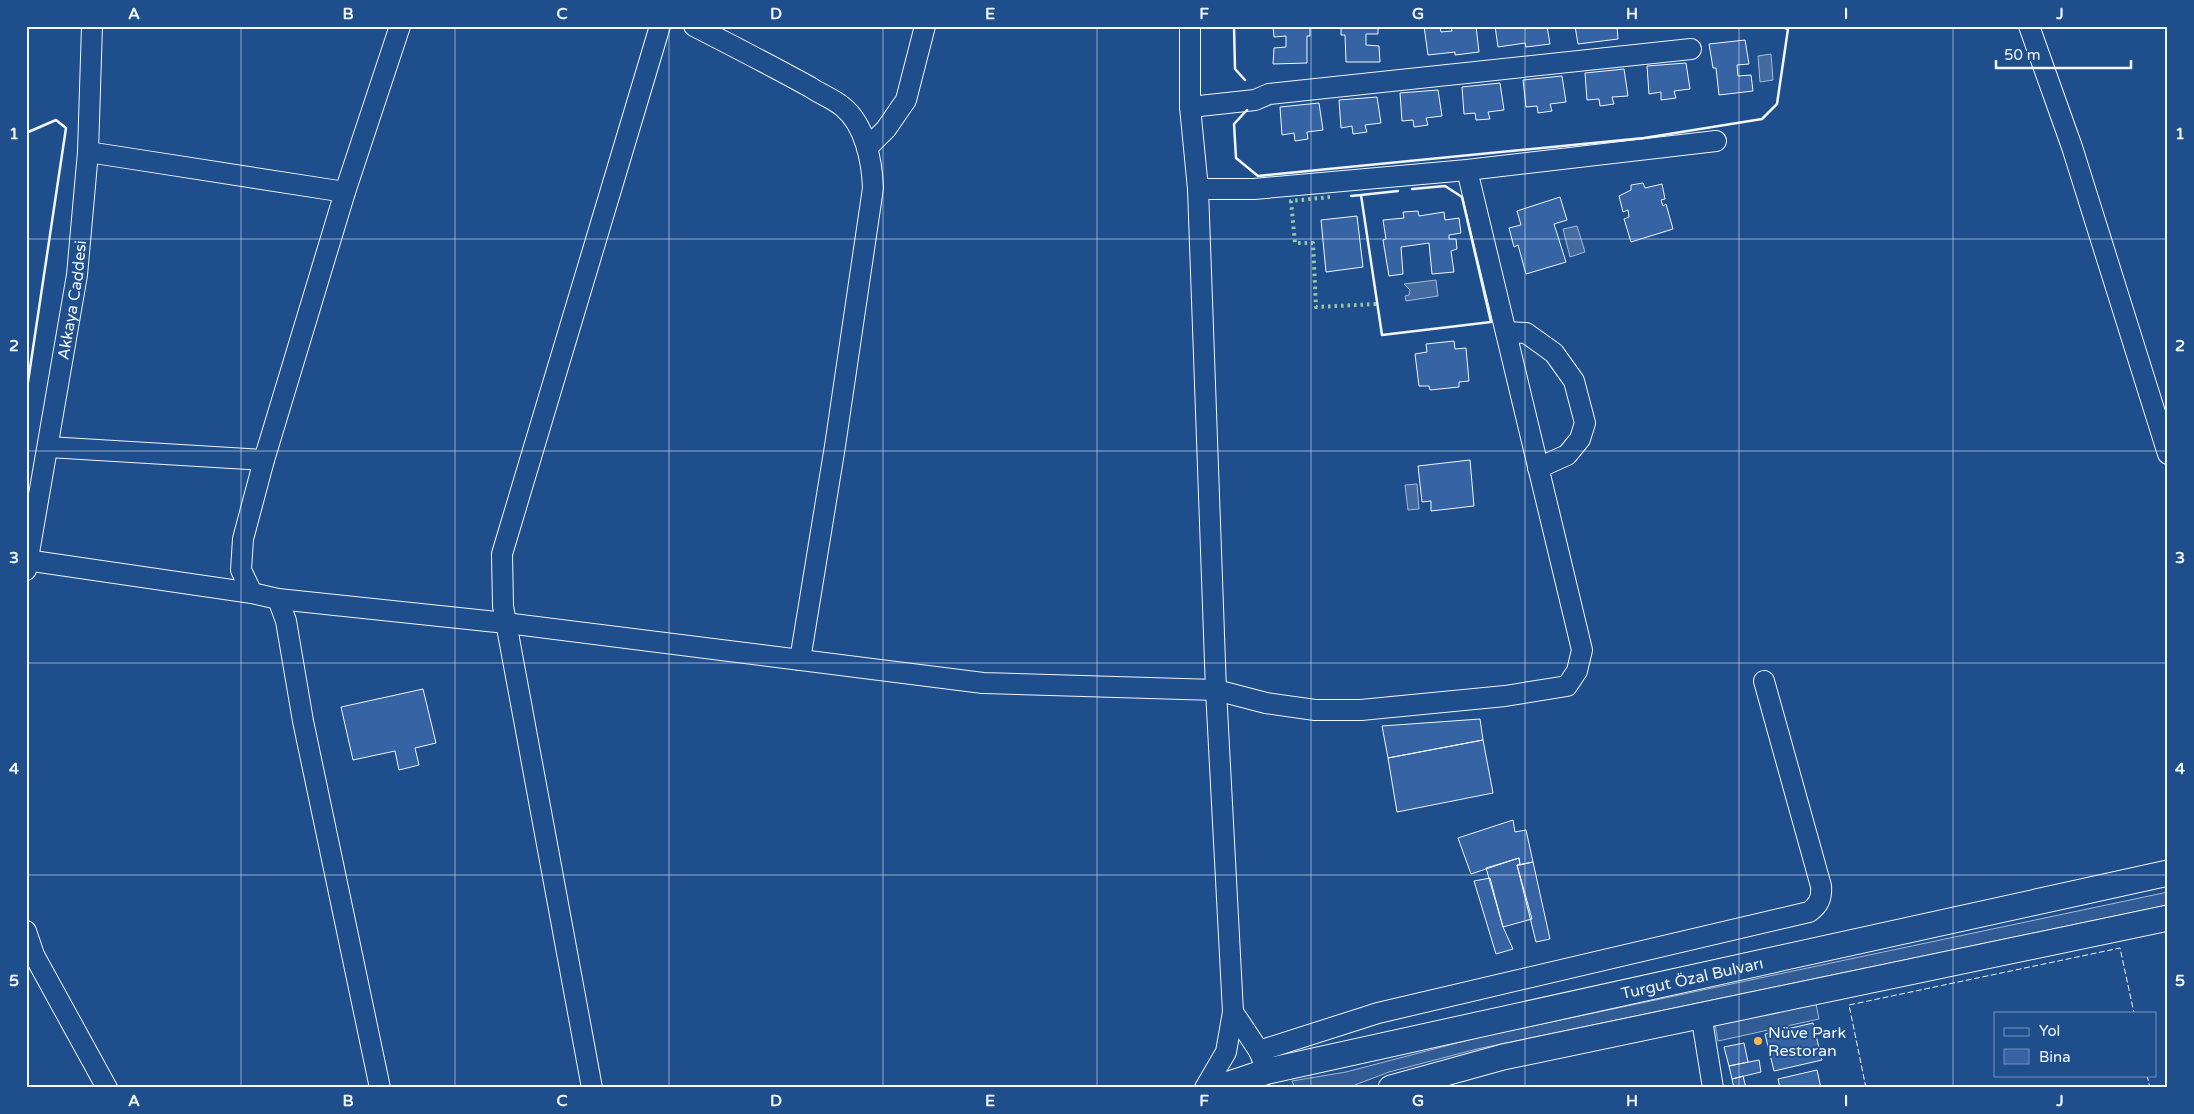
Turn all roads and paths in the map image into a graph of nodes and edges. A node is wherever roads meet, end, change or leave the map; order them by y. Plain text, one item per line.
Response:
1 (92, 26) edge
2 (400, 26) edge
3 (660, 26) edge
4 (694, 26) edge
5 (925, 26) edge
6 (1190, 26) edge
7 (2030, 26) edge
8 (1691, 49) dead end
9 (1190, 107) junction
10 (1716, 141) dead end
11 (867, 148) junction
12 (88, 152) junction
13 (1467, 170) junction
14 (1198, 189) junction
15 (345, 192) junction
16 (1506, 332) junction
17 (48, 447) junction
18 (2168, 454) edge
19 (264, 460) junction
20 (1538, 468) junction
21 (27, 563) edge
22 (252, 593) junction
23 (278, 599) junction
24 (506, 623) junction
25 (800, 660) junction
26 (1764, 680) dead end
27 (1216, 690) junction
28 (2168, 873) edge
29 (2168, 918) edge
30 (26, 931) edge
31 (1233, 1012) junction
32 (1701, 1014) junction
33 (1264, 1070) edge
34 (1227, 1085) edge
35 (107, 1088) edge
36 (380, 1088) edge
37 (592, 1088) edge
38 (1205, 1088) edge
39 (1391, 1088) edge
40 (1713, 1088) edge

1 - 12 street, Akkaya Caddesi
2 - 15 street
3 - 24 street
4 - 11 street
5 - 11 street
6 - 9 street
7 - 18 street
8 - 9 street
9 - 14 street
10 - 13 street
11 - 25 street
12 - 15 street
12 - 17 street, Akkaya Caddesi
13 - 14 street
13 - 16 street
14 - 27 street
15 - 19 street
16 - 20 street
16 - 20 street
17 - 19 street
17 - 21 street, Akkaya Caddesi
19 - 22 street
20 - 27 street
21 - 22 street
22 - 23 street
23 - 24 street
23 - 36 street
24 - 25 street
24 - 37 street
25 - 27 street
26 - 33 street
27 - 31 street
28 - 33 main road, Turgut Özal Bulvarı
29 - 32 main road
30 - 35 street
31 - 33 street
31 - 38 street
32 - 39 main road
32 - 40 street
33 - 34 main road

